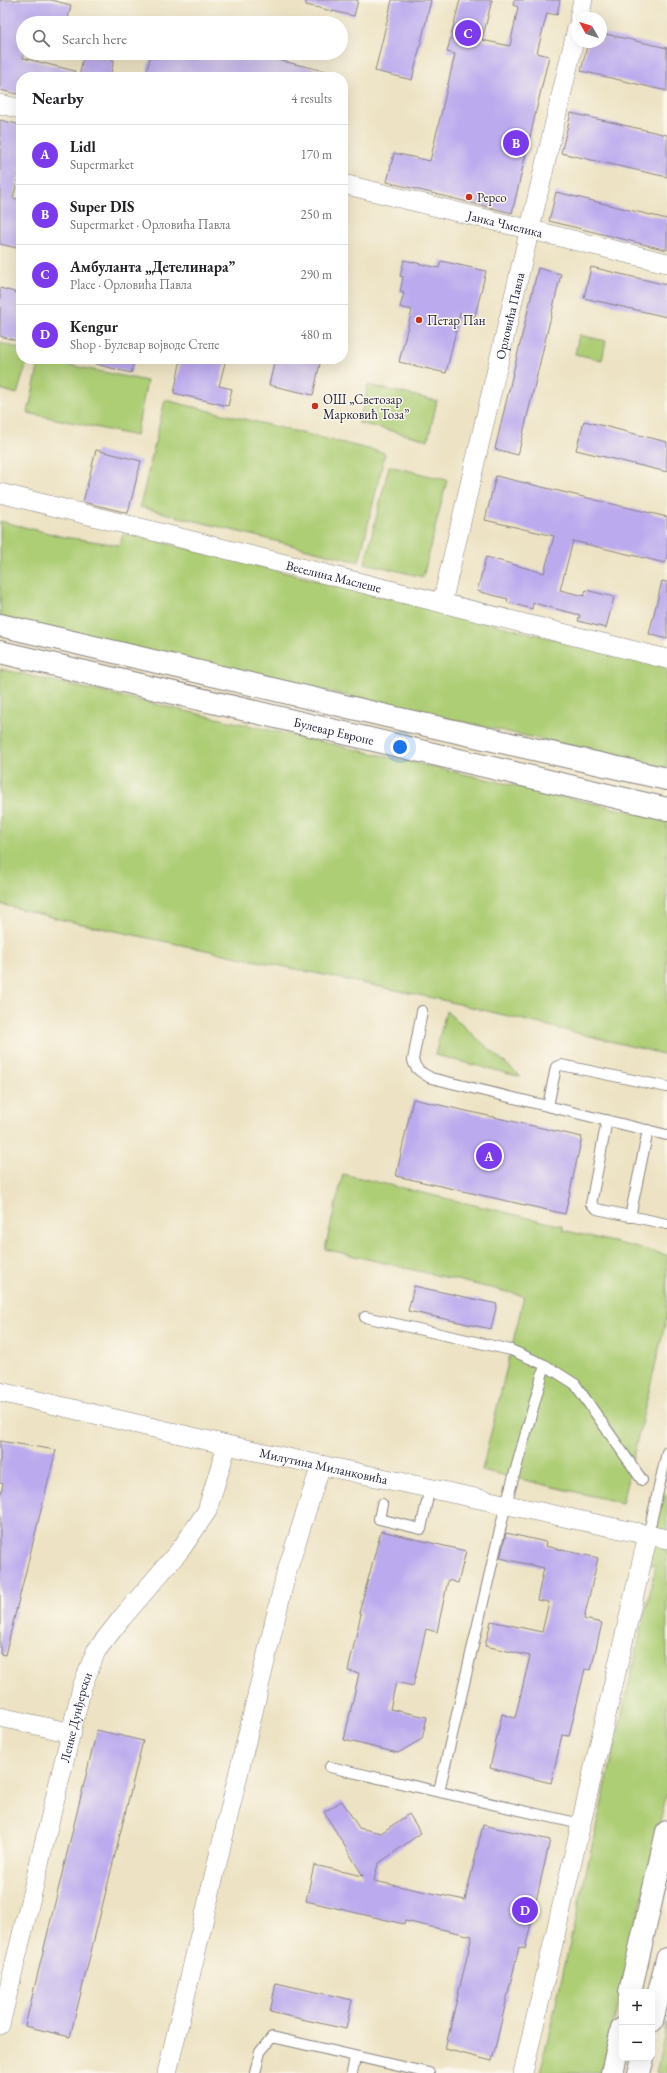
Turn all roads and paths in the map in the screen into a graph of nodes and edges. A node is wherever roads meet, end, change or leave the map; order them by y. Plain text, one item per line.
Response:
1 (583, 0) edge
2 (580, 12) edge
3 (572, 48) edge
4 (0, 104) edge
5 (16, 108) edge
6 (348, 185) edge
7 (530, 230) junction
8 (667, 263) edge
9 (0, 493) edge
10 (442, 603) junction
11 (0, 625) edge
12 (0, 652) edge
13 (667, 659) edge
14 (667, 779) edge
15 (667, 810) edge
16 (422, 1011) dead end
17 (667, 1087) edge
18 (548, 1106) junction
19 (607, 1120) junction
20 (648, 1130) junction
21 (667, 1135) edge
22 (630, 1217) junction
23 (667, 1224) edge
24 (364, 1317) dead end
25 (545, 1365) junction
26 (0, 1392) edge
27 (227, 1445) junction
28 (667, 1452) edge
29 (321, 1465) junction
30 (642, 1480) dead end
31 (430, 1488) junction
32 (382, 1504) dead end
33 (506, 1504) junction
34 (648, 1535) junction
35 (667, 1540) edge
36 (0, 1717) edge
37 (72, 1733) junction
38 (330, 1767) dead end
39 (439, 1792) junction
40 (581, 1824) junction
41 (667, 1832) edge
42 (667, 1959) edge
43 (631, 1989) edge
44 (655, 2009) edge
45 (0, 2026) edge
46 (619, 2042) edge
47 (355, 2057) junction
48 (642, 2061) edge
49 (382, 2068) edge
50 (167, 2073) edge
51 (255, 2073) edge
52 (352, 2073) edge
53 (429, 2073) edge
54 (523, 2073) edge
55 (612, 2073) edge
56 (639, 2073) edge

1 - 2 street
3 - 7 street, Орловића Павла
4 - 5 street
6 - 7 street, Јанка Чмелика
7 - 8 street, Јанка Чмелика
7 - 10 street, Орловића Павла
9 - 10 street, Веселина Маслеше
10 - 13 street, Веселина Маслеше
11 - 14 main road, Булевар Европе
12 - 15 main road, Булевар Европе
16 - 18 lane
17 - 18 lane
18 - 19 lane
19 - 20 lane
19 - 22 lane
20 - 21 lane
20 - 22 lane
22 - 23 lane
24 - 25 lane
25 - 30 lane
25 - 33 lane
26 - 27 street, Милутина Миланковића
27 - 29 street, Милутина Миланковића
27 - 37 street, Ленке Дунђерски
28 - 34 lane
29 - 31 street, Милутина Миланковића
29 - 50 street
31 - 32 lane
31 - 33 street, Милутина Миланковића
33 - 34 street, Милутина Миланковића
33 - 39 lane
34 - 35 street, Милутина Миланковића
34 - 40 street
36 - 37 street
37 - 45 street, Ленке Дунђерски
38 - 39 lane
39 - 40 lane
40 - 54 street
41 - 43 main road
42 - 44 main road
46 - 55 main road
47 - 49 lane
47 - 51 lane
47 - 52 lane
48 - 56 main road
49 - 53 lane

